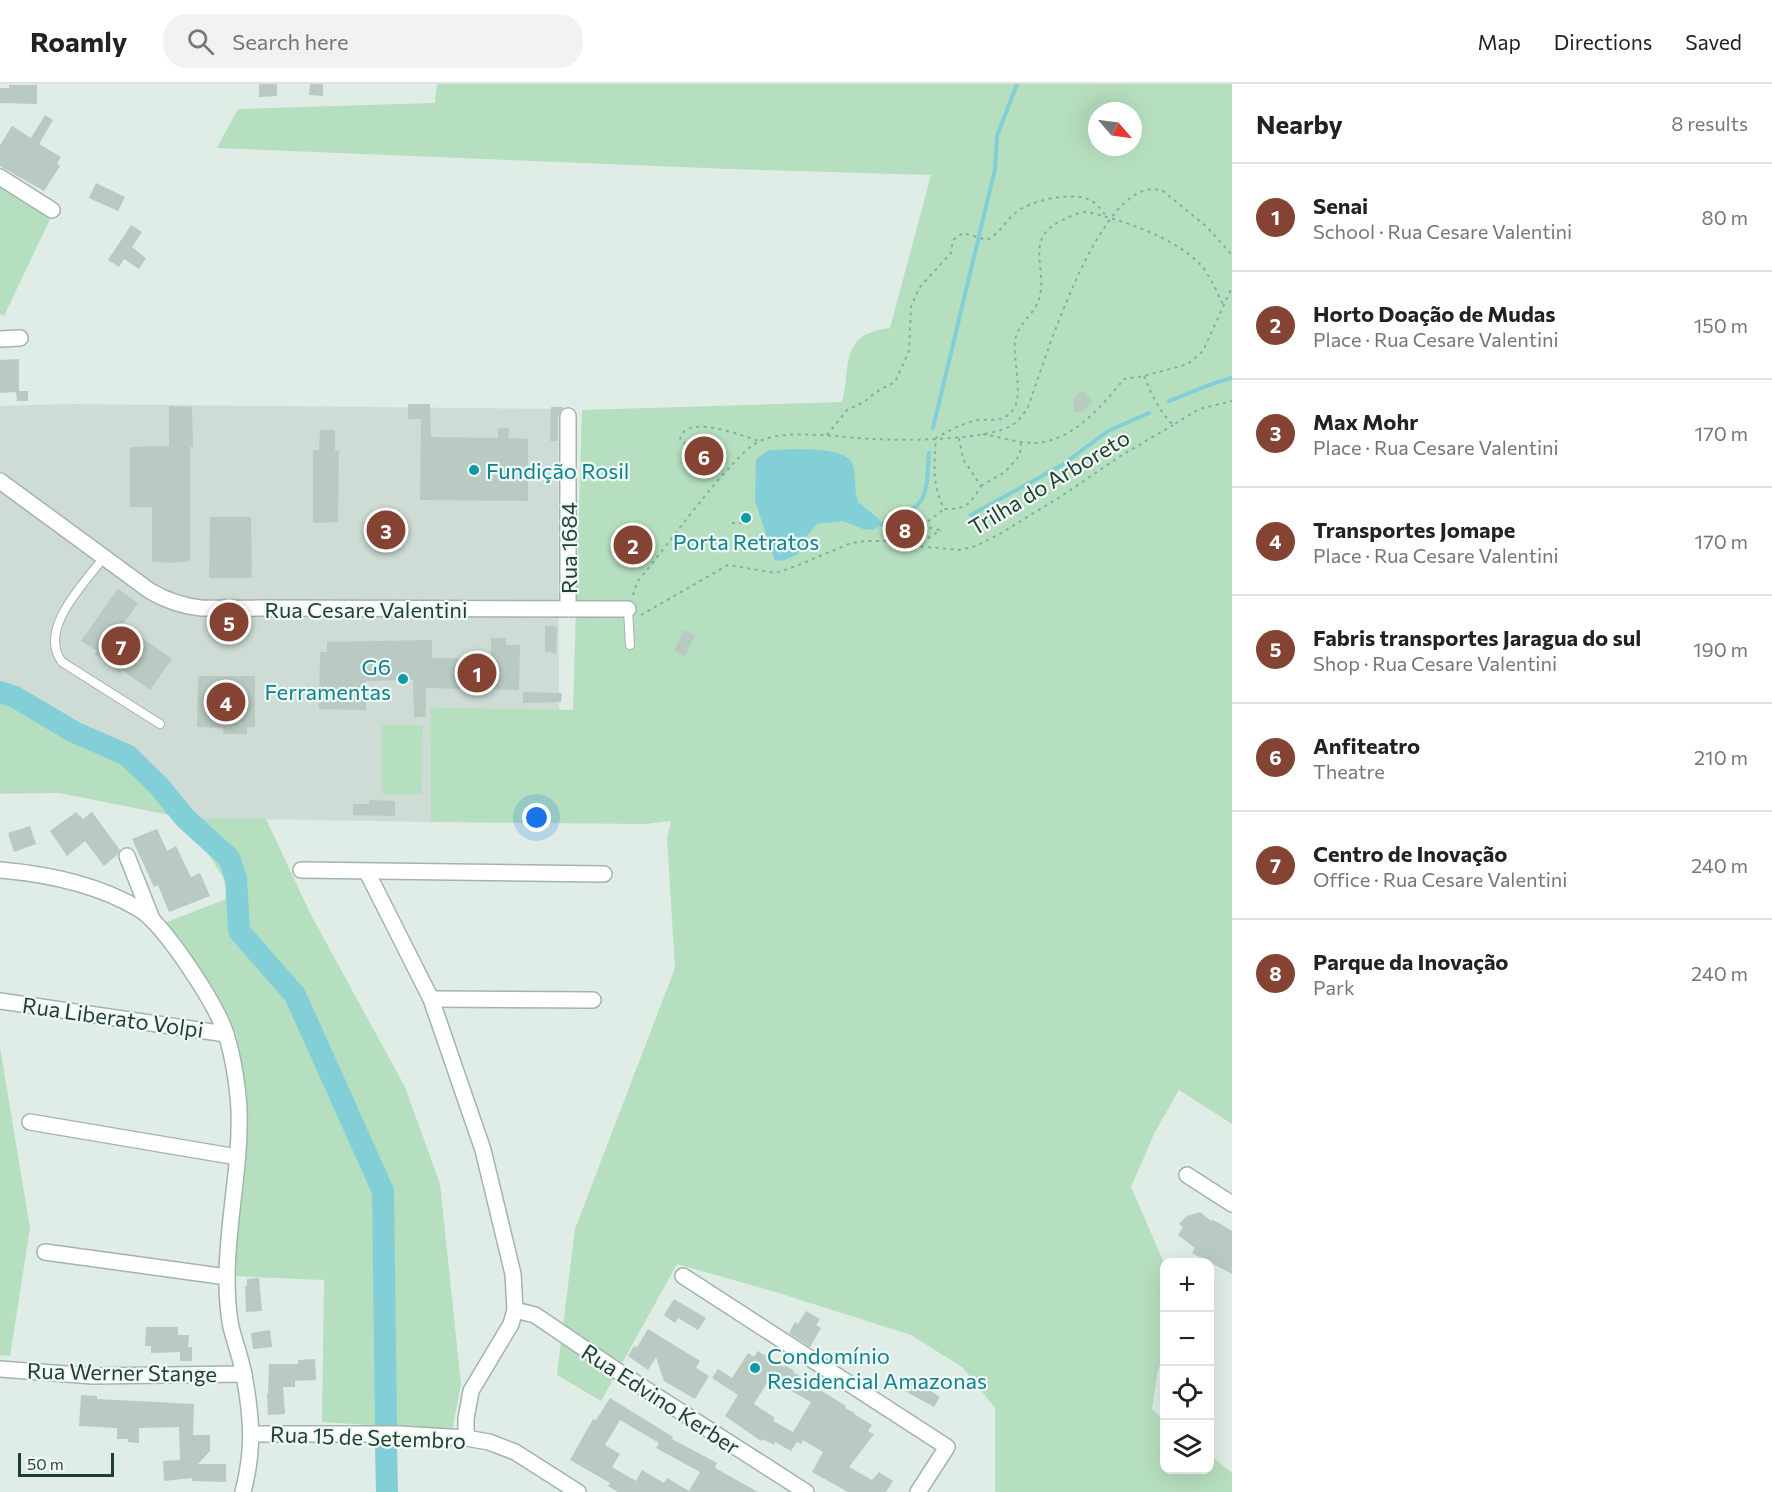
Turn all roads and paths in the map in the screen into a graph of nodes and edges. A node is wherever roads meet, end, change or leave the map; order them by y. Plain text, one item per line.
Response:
1 (0, 177) edge
2 (52, 210) dead end
3 (1109, 219) junction
4 (1232, 255) edge
5 (1232, 287) edge
6 (1223, 304) junction
7 (20, 338) dead end
8 (0, 339) edge
9 (1144, 376) junction
10 (1232, 401) edge
11 (568, 416) dead end
12 (1173, 425) junction
13 (982, 434) junction
14 (827, 436) junction
15 (958, 437) junction
16 (936, 438) junction
17 (759, 441) junction
18 (1021, 441) junction
19 (686, 444) dead end
20 (0, 481) edge
21 (981, 486) junction
22 (944, 509) junction
23 (749, 512) dead end
24 (732, 523) dead end
25 (914, 546) junction
26 (105, 557) junction
27 (568, 609) junction
28 (628, 613) junction
29 (630, 645) dead end
30 (159, 724) dead end
31 (127, 856) dead end
32 (0, 870) edge
33 (301, 870) dead end
34 (367, 872) junction
35 (604, 874) dead end
36 (152, 919) junction
37 (431, 999) junction
38 (592, 1000) dead end
39 (0, 1001) edge
40 (226, 1034) junction
41 (30, 1122) dead end
42 (237, 1157) junction
43 (1187, 1175) dead end
44 (1232, 1204) edge
45 (45, 1252) dead end
46 (682, 1276) dead end
47 (226, 1277) junction
48 (515, 1310) junction
49 (0, 1369) edge
50 (244, 1374) junction
51 (252, 1434) junction
52 (466, 1438) junction
53 (243, 1492) edge
54 (578, 1492) edge
55 (806, 1492) edge
56 (918, 1492) edge

1 - 2 street
3 - 4 path
3 - 6 path
3 - 13 path
3 - 14 path
3 - 16 path
5 - 6 path
6 - 9 path
7 - 8 street
9 - 12 path
9 - 18 path
10 - 12 path, Trilha do Arboreto
11 - 27 street, Rua 1684
12 - 25 path, Trilha do Arboreto
13 - 15 path
13 - 18 path
14 - 16 path
14 - 17 path
15 - 16 path
15 - 21 path
16 - 22 path
17 - 19 path
17 - 28 path
18 - 21 path
20 - 26 street, Rua Cesare Valentini
21 - 22 path
22 - 25 path
23 - 24 path
25 - 28 path, Trilha do Arboreto
26 - 27 street, Rua Cesare Valentini
26 - 30 lane
27 - 28 street, Rua Cesare Valentini
28 - 29 lane
31 - 36 street
32 - 36 street
33 - 34 street
34 - 35 street
34 - 37 street
36 - 40 street
37 - 38 street
37 - 48 street
39 - 40 street, Rua Liberato Volpi
40 - 42 street
41 - 42 street
42 - 47 street
43 - 44 street
45 - 47 street
46 - 56 street
47 - 50 street
48 - 52 street
48 - 55 street, Rua Edvino Kerber
49 - 50 street, Rua Werner Stange
50 - 51 street
51 - 52 street, Rua 15 de Setembro
51 - 53 street
52 - 54 street, Rua 15 de Setembro

